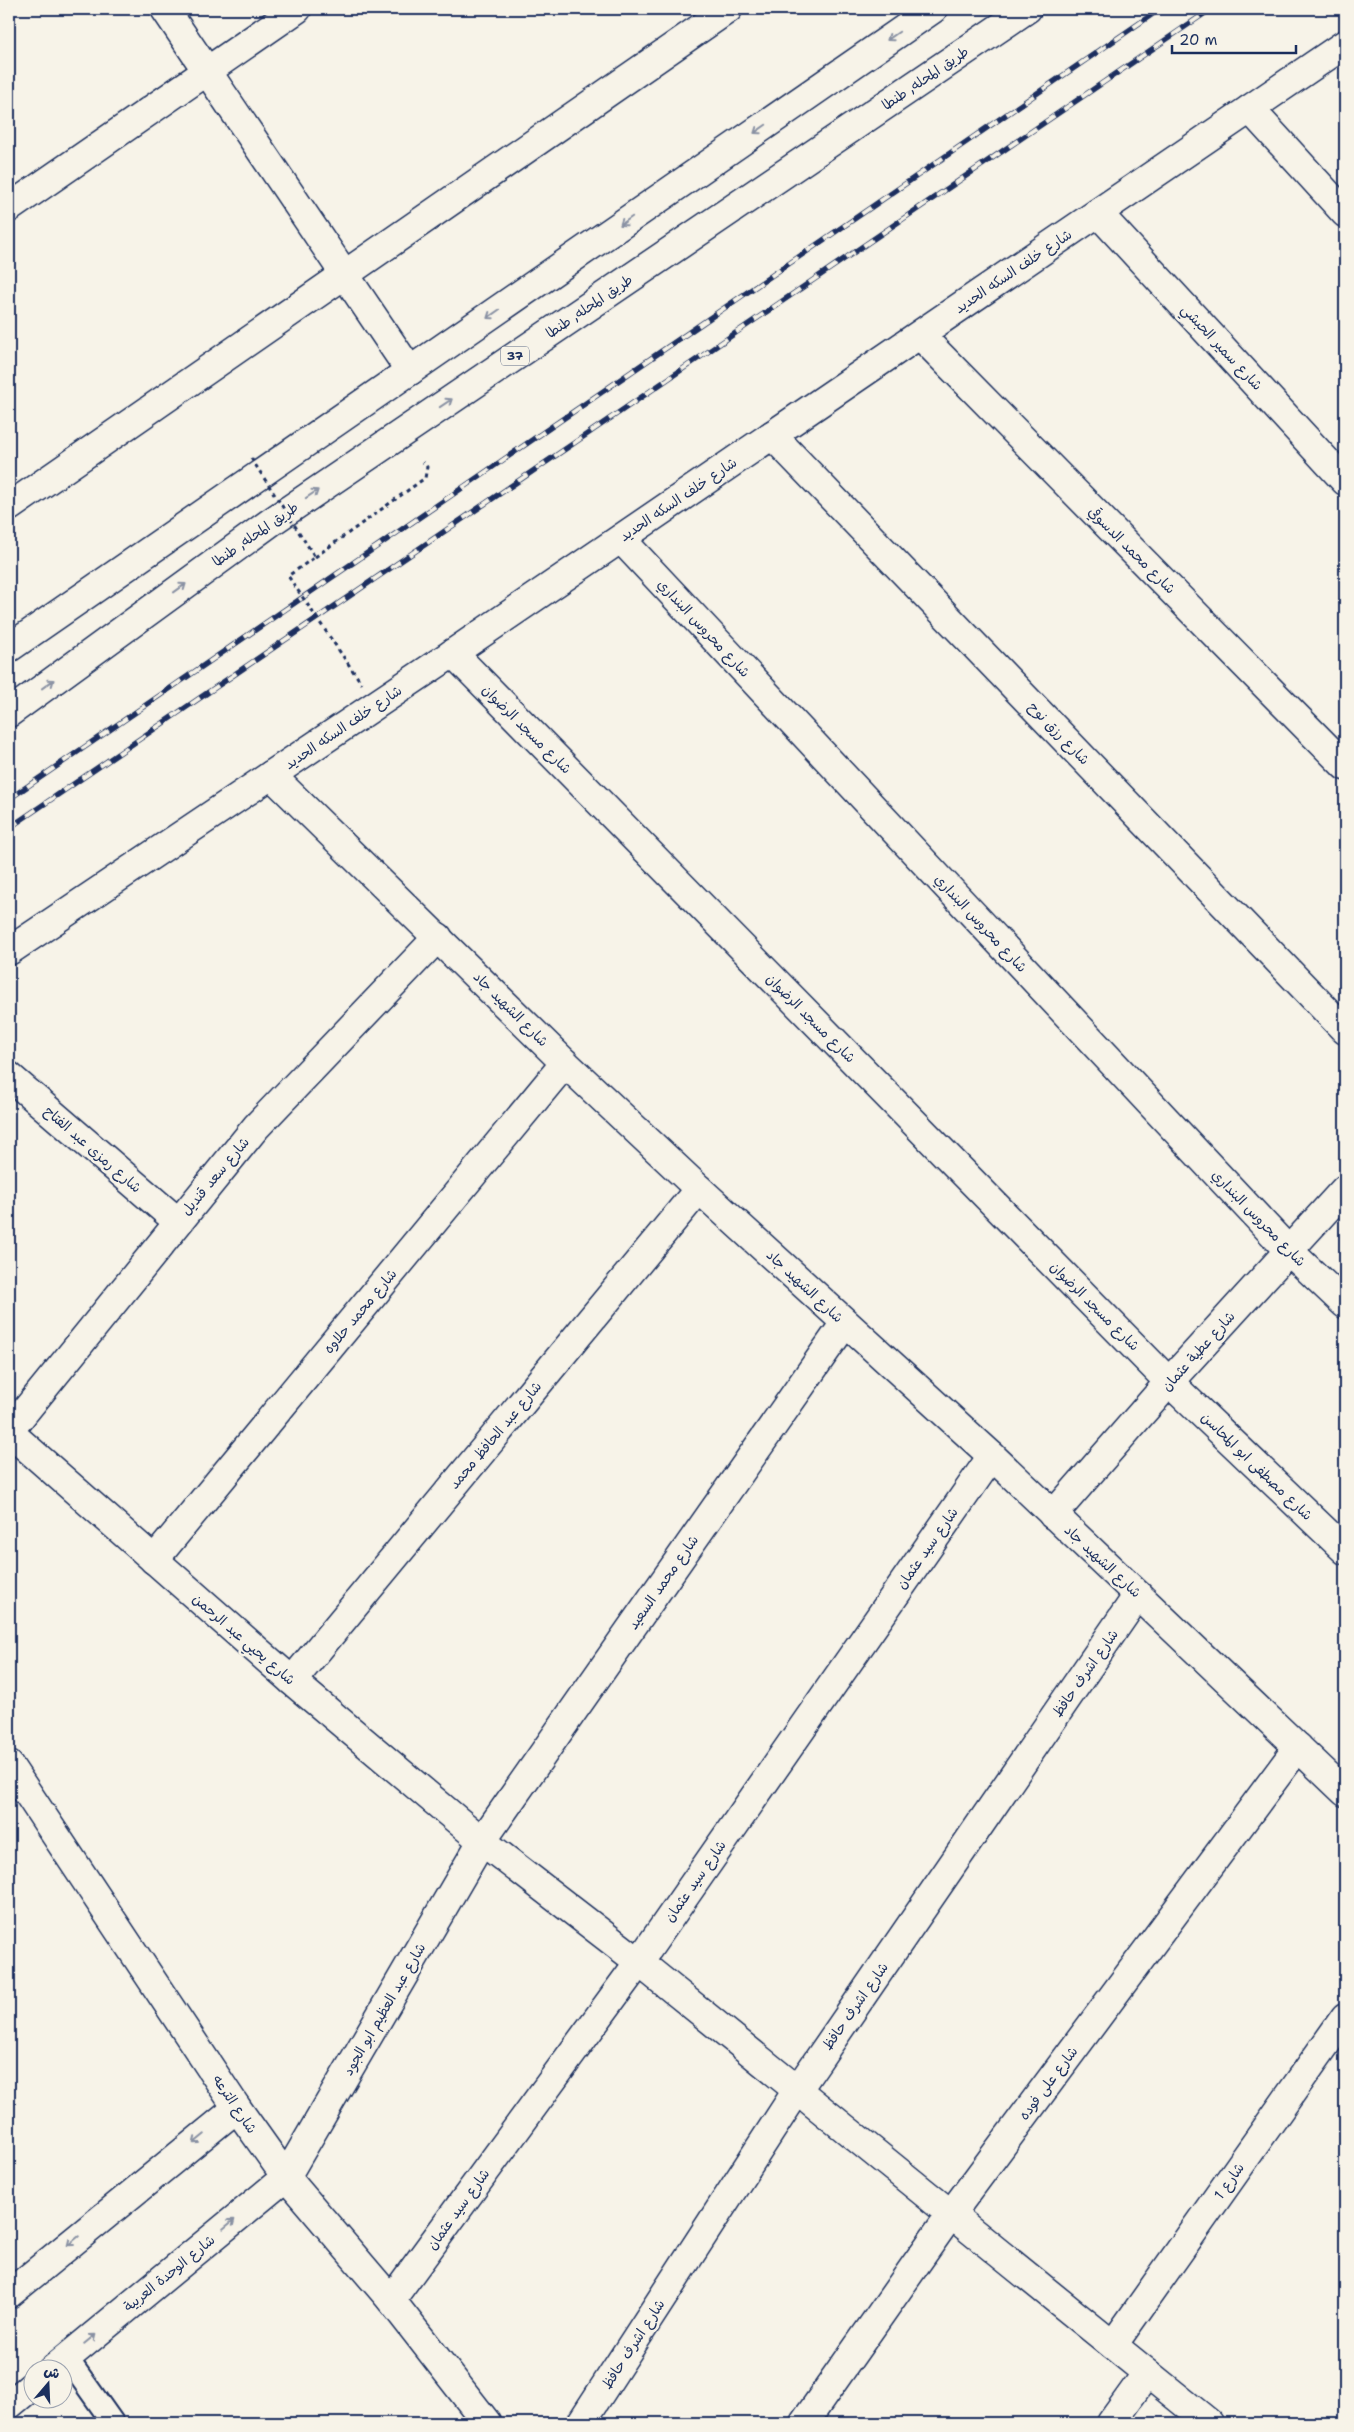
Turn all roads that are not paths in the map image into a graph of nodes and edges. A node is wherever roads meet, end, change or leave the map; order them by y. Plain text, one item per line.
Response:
1 (166, 9) edge
2 (297, 9) edge
3 (728, 9) edge
4 (934, 9) edge
5 (1027, 9) edge
6 (1345, 44) edge
7 (208, 71) junction
8 (1250, 109) junction
9 (9, 208) edge
10 (1098, 213) junction
11 (1345, 213) edge
12 (345, 274) junction
13 (920, 335) junction
14 (410, 371) junction
15 (772, 435) junction
16 (1345, 481) edge
17 (9, 507) edge
18 (621, 539) junction
19 (9, 648) edge
20 (452, 653) junction
21 (9, 713) edge
22 (1345, 766) edge
23 (271, 775) junction
24 (438, 937) junction
25 (9, 951) edge
26 (1345, 1030) edge
27 (566, 1063) junction
28 (9, 1076) edge
29 (699, 1189) junction
30 (1345, 1189) edge
31 (177, 1222) junction
32 (1289, 1251) junction
33 (1345, 1304) edge
34 (845, 1323) junction
35 (1170, 1382) junction
36 (9, 1432) edge
37 (992, 1456) junction
38 (1054, 1514) junction
39 (1345, 1550) edge
40 (154, 1560) junction
41 (1138, 1595) junction
42 (292, 1681) junction
43 (1298, 1747) junction
44 (9, 1765) edge
45 (1345, 1792) edge
46 (482, 1841) junction
47 (639, 1962) junction
48 (1345, 2017) edge
49 (798, 2089) junction
50 (237, 2108) junction
51 (286, 2177) junction
52 (951, 2214) junction
53 (9, 2294) edge
54 (391, 2300) junction
55 (1113, 2345) junction
56 (64, 2360) edge
57 (1148, 2373) junction
58 (72, 2378) edge
59 (22, 2394) edge
60 (9, 2405) edge
61 (113, 2423) edge
62 (487, 2423) edge
63 (581, 2423) edge
64 (804, 2423) edge
65 (1111, 2423) edge
66 (1209, 2423) edge

1 - 7 street
2 - 7 street
3 - 12 street
4 -> 14 street
21 -> 5 street, طريق المحله, طنطا / 37
6 - 8 street, شارع خلف السكه الحديد
7 - 9 street
7 - 12 street
8 - 10 street, شارع خلف السكه الحديد
8 - 11 street
10 - 13 street, شارع خلف السكه الحديد
10 - 16 street, شارع سمير الحبشي
12 - 14 street
12 - 17 street
13 - 15 street, شارع خلف السكه الحديد
13 - 22 street, شارع محمد الدسوقي
14 - 19 street
15 - 18 street, شارع خلف السكه الحديد
15 - 26 street, شارع رزق نوح
18 - 20 street, شارع خلف السكه الحديد
18 - 32 street, شارع محروس البنداري
20 - 23 street, شارع خلف السكه الحديد
20 - 35 street, شارع مسجد الرضوان
23 - 24 street, شارع الشهيد جاد
23 - 25 street, شارع خلف السكه الحديد
24 - 27 street, شارع الشهيد جاد
24 - 31 street, شارع سعد قنديل
27 - 29 street, شارع الشهيد جاد
27 - 40 street, شارع محمد حلاوه
28 - 31 street, شارع رمزى عبد الفتاح
29 - 34 street, شارع الشهيد جاد
29 - 42 street, شارع عبد الحافظ محمد
30 - 32 street, شارع عطية عثمان
31 - 36 street, شارع سعد قنديل
32 - 33 street, شارع محروس البنداري
32 - 35 street, شارع عطية عثمان
34 - 37 street, شارع الشهيد جاد
34 - 46 street, شارع محمد السعيد
35 - 38 street, شارع عطية عثمان
35 - 39 street, شارع مصطفى ابو المحاسن
36 - 40 street, شارع يحيي عبد الرحمن
37 - 38 street, شارع الشهيد جاد
37 - 47 street, شارع سيد عثمان
38 - 41 street, شارع الشهيد جاد
40 - 42 street, شارع يحيي عبد الرحمن
41 - 43 street, شارع الشهيد جاد
41 - 49 street, شارع اشرف حافظ
42 - 46 street, شارع يحيي عبد الرحمن
43 - 45 street, شارع الشهيد جاد
43 - 52 street, شارع على فوده
44 - 50 street, شارع الترعه
46 - 47 street, شارع يحيي عبد الرحمن
46 - 51 street, شارع عبد العظيم ابو الجود
47 - 49 street, شارع يحيي عبد الرحمن
47 - 54 street, شارع سيد عثمان
48 - 55 street, شارع 1
49 - 52 street, شارع يحيي عبد الرحمن
49 - 63 street, شارع اشرف حافظ
50 - 51 street, شارع الترعه
50 -> 53 street
51 - 54 street, شارع الترعه
56 -> 51 street, شارع الوحدة العربية
52 - 55 street, شارع يحيي عبد الرحمن
52 - 64 street, شارع على فوده
54 - 62 street, شارع الترعه
55 - 57 street, شارع يحيي عبد الرحمن
57 - 65 street
57 - 66 street, شارع يحيي عبد الرحمن
58 - 61 lane
59 - 60 street

